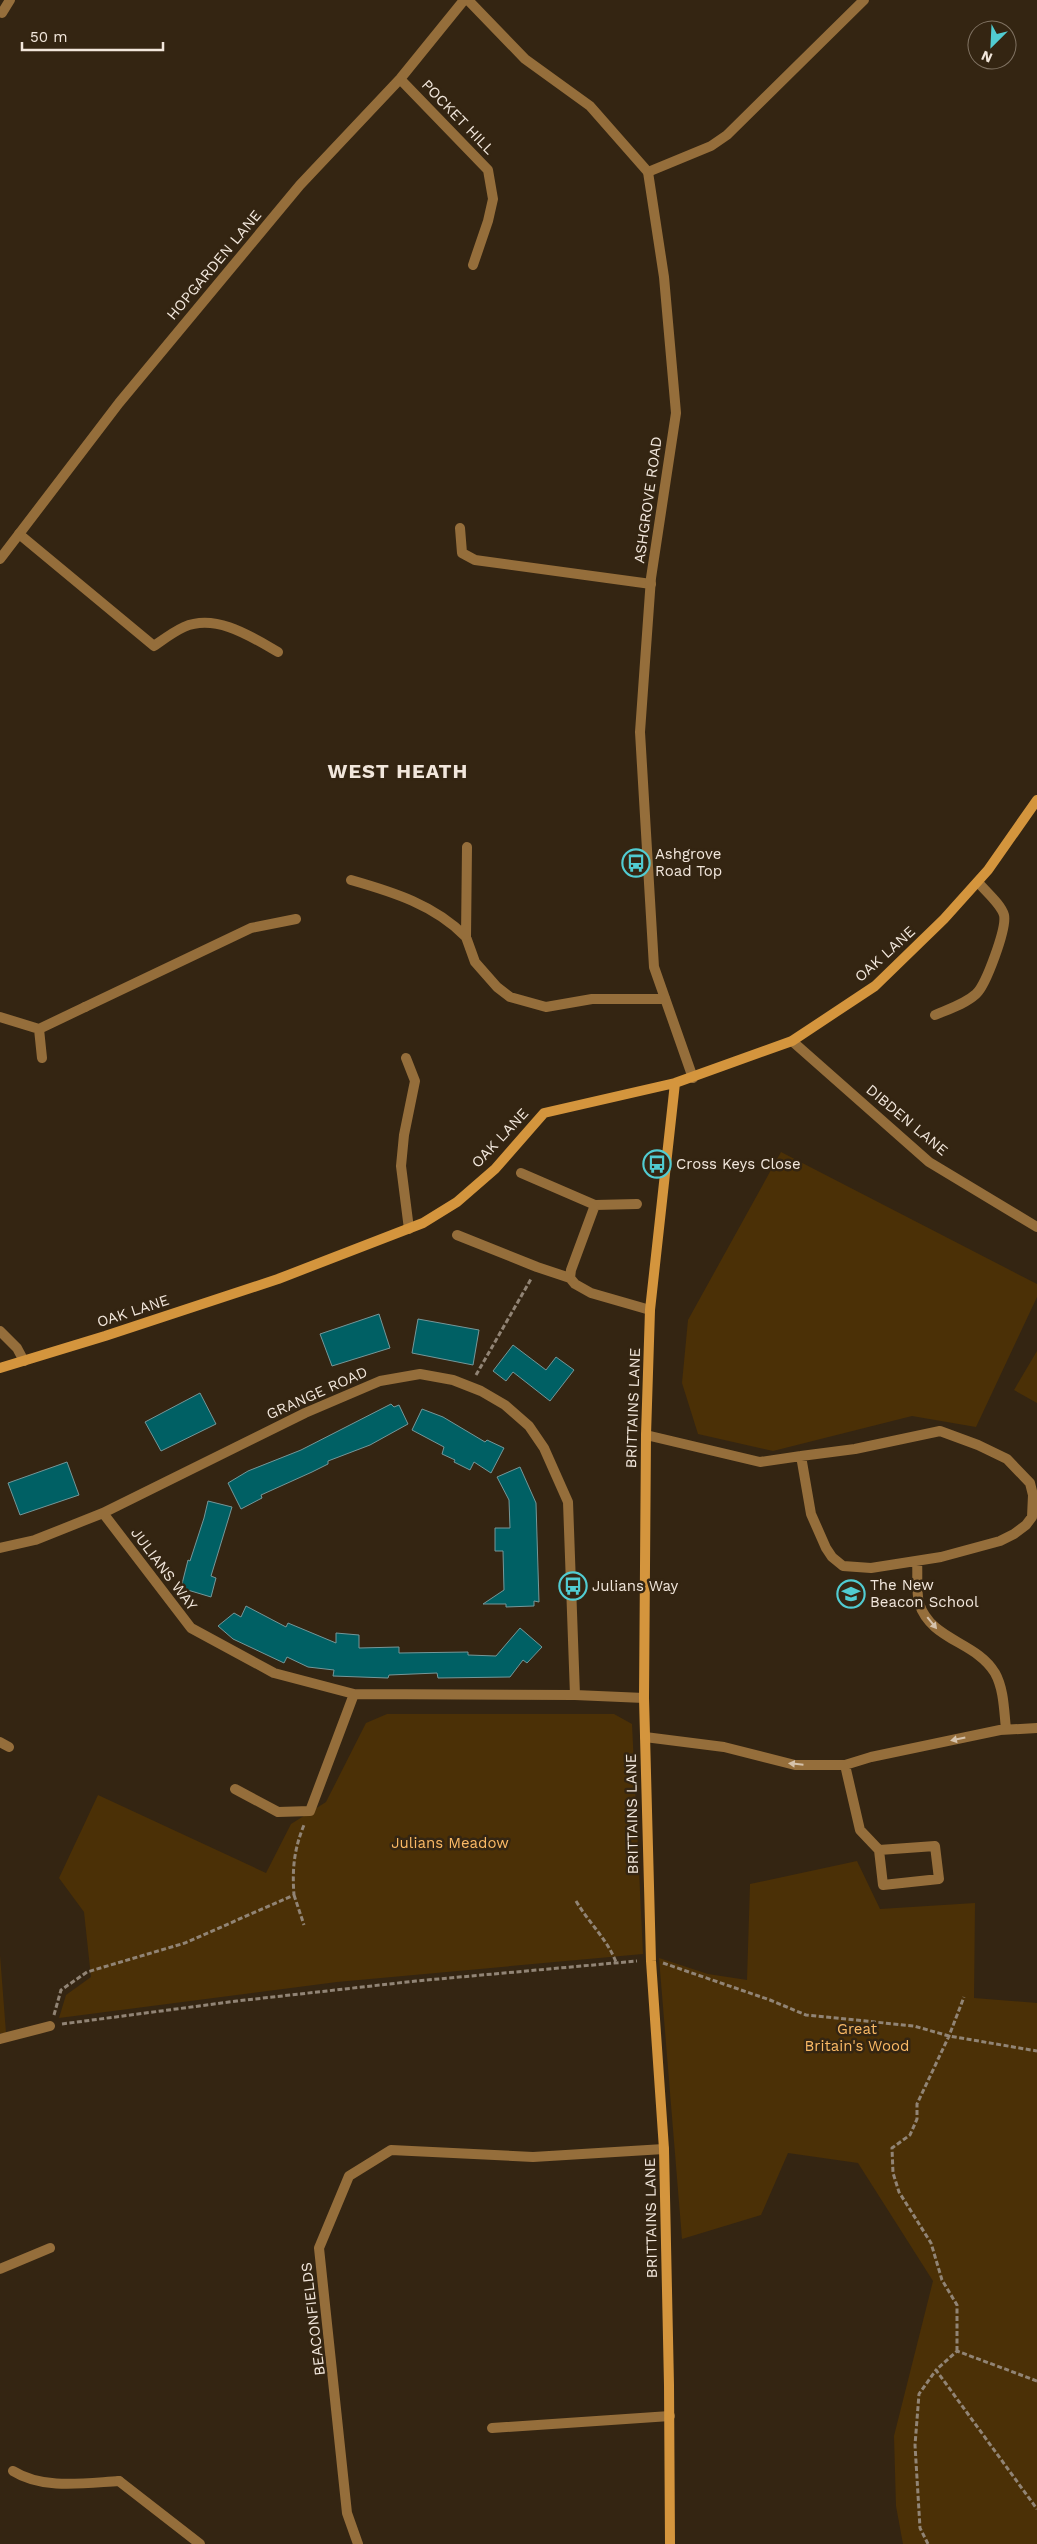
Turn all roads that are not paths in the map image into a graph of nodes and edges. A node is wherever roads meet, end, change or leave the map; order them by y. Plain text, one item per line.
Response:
1 (10, 0) edge
2 (464, 0) edge
3 (468, 0) edge
4 (864, 0) edge
5 (2, 12) dead end
6 (400, 79) junction
7 (648, 172) junction
8 (473, 266) dead end
9 (460, 528) dead end
10 (19, 534) junction
11 (0, 560) edge
12 (651, 584) junction
13 (278, 652) dead end
14 (1037, 800) edge
15 (467, 846) dead end
16 (351, 880) dead end
17 (978, 882) junction
18 (296, 919) dead end
19 (466, 937) junction
20 (665, 999) junction
21 (935, 1015) dead end
22 (0, 1017) edge
23 (39, 1029) junction
24 (792, 1041) junction
25 (42, 1058) dead end
26 (406, 1058) dead end
27 (693, 1078) junction
28 (675, 1083) junction
29 (520, 1173) dead end
30 (637, 1204) dead end
31 (595, 1205) junction
32 (1037, 1227) edge
33 (409, 1229) junction
34 (458, 1235) dead end
35 (570, 1278) junction
36 (650, 1310) junction
37 (0, 1331) edge
38 (24, 1361) junction
39 (0, 1368) edge
40 (646, 1435) junction
41 (801, 1456) junction
42 (103, 1513) junction
43 (0, 1548) edge
44 (917, 1561) junction
45 (354, 1694) junction
46 (575, 1695) junction
47 (644, 1698) junction
48 (1037, 1728) edge
49 (1006, 1729) junction
50 (645, 1737) junction
51 (845, 1765) junction
52 (235, 1789) dead end
53 (879, 1850) junction
54 (50, 2026) road end
55 (0, 2039) edge
56 (664, 2149) junction
57 (50, 2248) dead end
58 (0, 2270) edge
59 (670, 2416) junction
60 (492, 2428) dead end
61 (13, 2471) dead end
62 (200, 2544) edge
63 (358, 2544) edge
64 (670, 2544) edge

1 - 5 street
2 - 6 street, HOPGARDEN LANE
3 - 7 street
4 - 7 street
6 - 8 street, POCKET HILL
6 - 10 street, HOPGARDEN LANE
7 - 12 street, ASHGROVE ROAD
9 - 12 street
10 - 11 street, HOPGARDEN LANE
10 - 13 street
12 - 20 street, ASHGROVE ROAD
14 - 17 street, OAK LANE
15 - 19 street
16 - 19 street
17 - 21 street
17 - 24 street, OAK LANE
18 - 23 street
19 - 20 street
20 - 27 street, ASHGROVE ROAD
22 - 23 street
23 - 25 street
24 - 27 street, OAK LANE
24 - 32 street, DIBDEN LANE
26 - 33 street
27 - 28 street, OAK LANE
28 - 33 street, OAK LANE
28 - 36 street, BRITTAINS LANE
29 - 31 street
30 - 31 street
31 - 35 street
33 - 38 street, OAK LANE
34 - 35 street
35 - 36 street
36 - 40 street, BRITTAINS LANE
37 - 38 street
38 - 39 street, OAK LANE
40 - 41 street
40 - 47 street, BRITTAINS LANE
41 - 44 street
41 - 44 street
42 - 43 street, GRANGE ROAD
42 - 45 street, JULIANS WAY
42 - 46 street, GRANGE ROAD
44 -> 49 street
45 - 46 street, JULIANS WAY
45 - 52 street
46 - 47 street, JULIANS WAY
47 - 50 street, BRITTAINS LANE
48 - 49 street
49 -> 51 street
51 -> 50 street
50 - 56 street, BRITTAINS LANE
51 - 53 street
53 - 53 street
54 - 55 street
56 - 59 street, BRITTAINS LANE
56 - 63 street, BEACONFIELDS
57 - 58 street
59 - 60 street
59 - 64 street, BRITTAINS LANE
61 - 62 street

